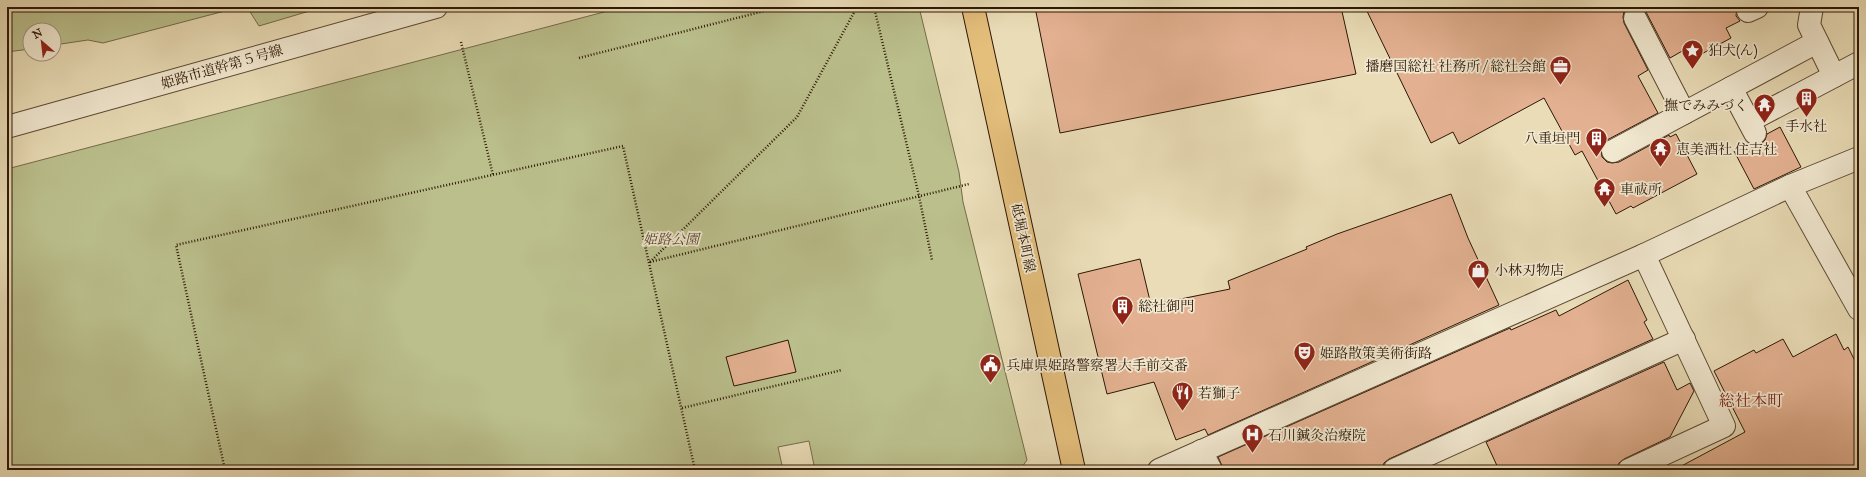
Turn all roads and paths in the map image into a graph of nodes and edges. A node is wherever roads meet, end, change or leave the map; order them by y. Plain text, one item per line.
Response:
1 (436, 7) edge
2 (780, 7) edge
3 (857, 7) edge
4 (874, 7) edge
5 (973, 7) edge
6 (1812, 7) edge
7 (1635, 18) dead end
8 (461, 42) dead end
9 (1817, 42) junction
10 (579, 58) dead end
11 (1859, 62) edge
12 (1834, 76) junction
13 (1731, 88) junction
14 (1684, 112) junction
15 (7, 127) edge
16 (1613, 150) dead end
17 (1859, 158) edge
18 (493, 175) junction
19 (969, 184) dead end
20 (1790, 186) junction
21 (920, 196) junction
22 (1644, 255) junction
23 (932, 260) dead end
24 (649, 262) junction
25 (1859, 309) edge
26 (1684, 339) junction
27 (842, 370) dead end
28 (682, 408) junction
29 (1201, 451) junction
30 (225, 470) edge
31 (695, 470) edge
32 (1074, 470) edge
33 (1159, 470) edge
34 (1211, 470) edge
35 (1394, 470) edge
36 (1629, 470) edge

1 - 15 street, 姫路市道幹第５号線
2 - 10 path
3 - 24 path
4 - 21 path
5 - 32 main road, 砥堀本町線
6 - 9 street
7 - 14 street
8 - 18 path
9 - 12 street
9 - 13 street
11 - 12 street
12 - 13 street
13 - 14 street
14 - 16 street
17 - 20 street
18 - 24 path
18 - 30 path
19 - 21 path
20 - 22 street
20 - 25 street
21 - 23 path
21 - 24 path
22 - 26 street
22 - 29 street
24 - 28 path
26 - 35 street
26 - 36 street
27 - 28 path
28 - 31 path
29 - 33 street
29 - 34 street

